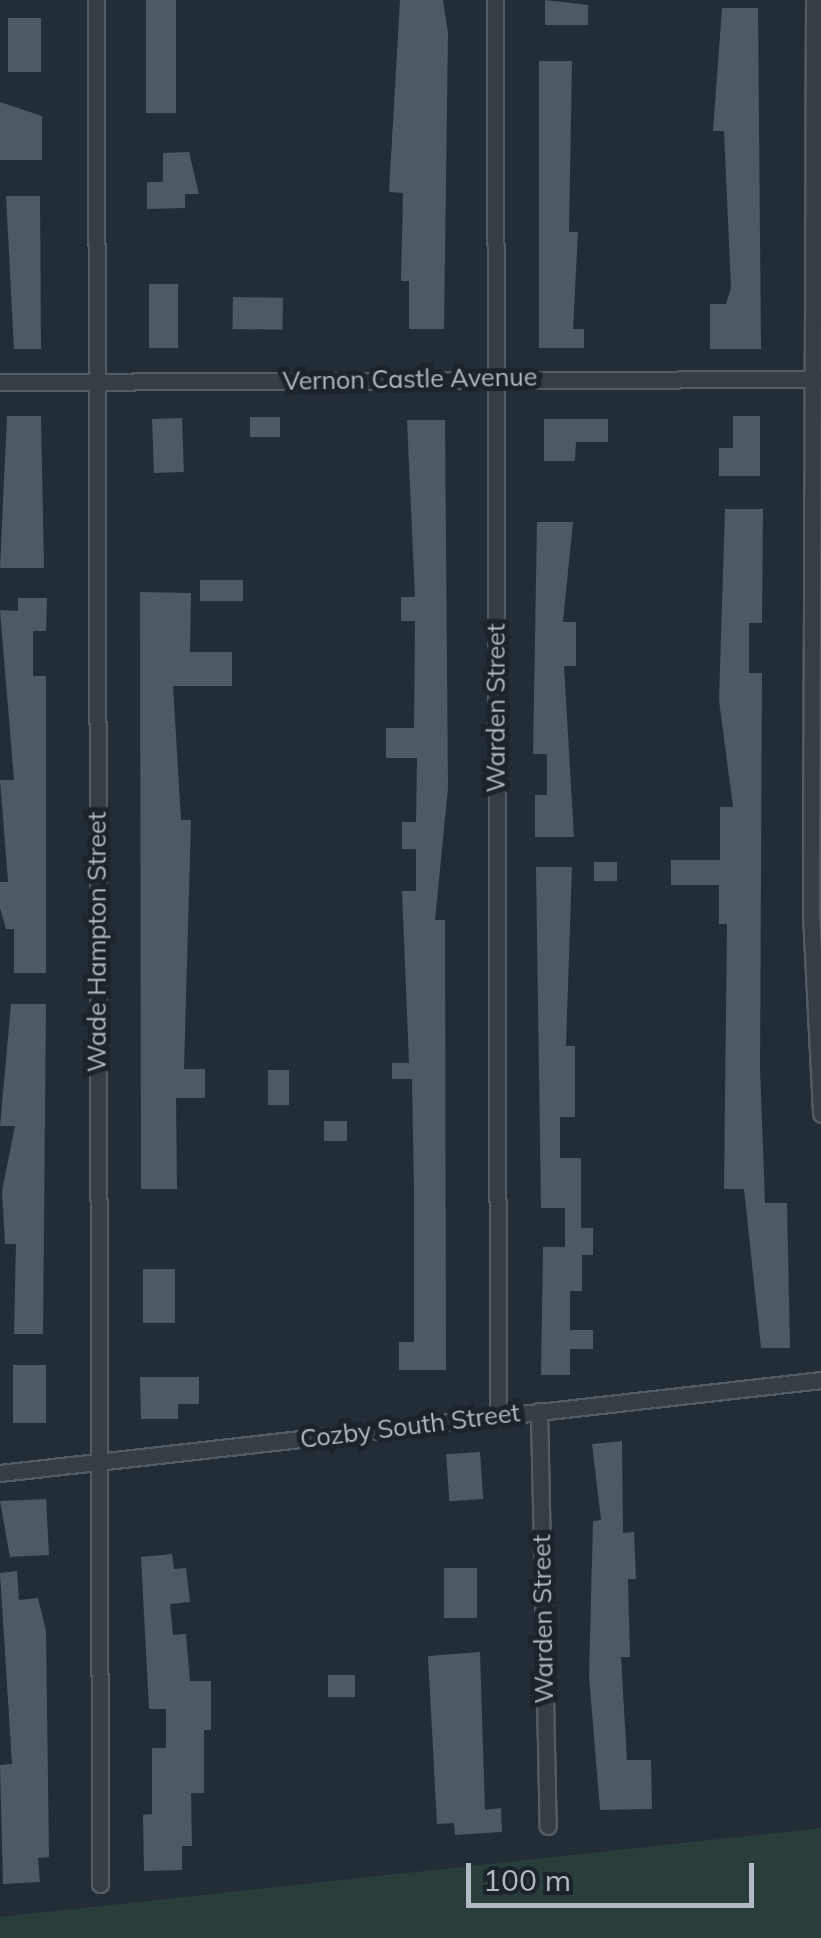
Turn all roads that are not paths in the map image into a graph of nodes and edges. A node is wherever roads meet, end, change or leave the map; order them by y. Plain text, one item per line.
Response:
1 (96, 0) edge
2 (495, 0) edge
3 (814, 0) edge
4 (498, 377) junction
5 (816, 378) edge
6 (0, 382) edge
7 (98, 382) junction
8 (821, 1114) edge
9 (821, 1380) edge
10 (539, 1411) junction
11 (498, 1415) junction
12 (97, 1462) junction
13 (0, 1473) edge
14 (548, 1826) dead end
15 (100, 1884) dead end

1 - 7 street, Wade Hampton Street
2 - 4 street, Warden Street
3 - 5 street
4 - 5 street, Vernon Castle Avenue
4 - 7 street, Vernon Castle Avenue
4 - 11 street, Warden Street
5 - 8 street
6 - 7 street, Vernon Castle Avenue
7 - 12 street, Wade Hampton Street
9 - 10 street, Cozby South Street
10 - 11 street, Cozby South Street
10 - 14 street, Warden Street
11 - 12 street, Cozby South Street
12 - 13 street, Cozby South Street
12 - 15 street, Wade Hampton Street

